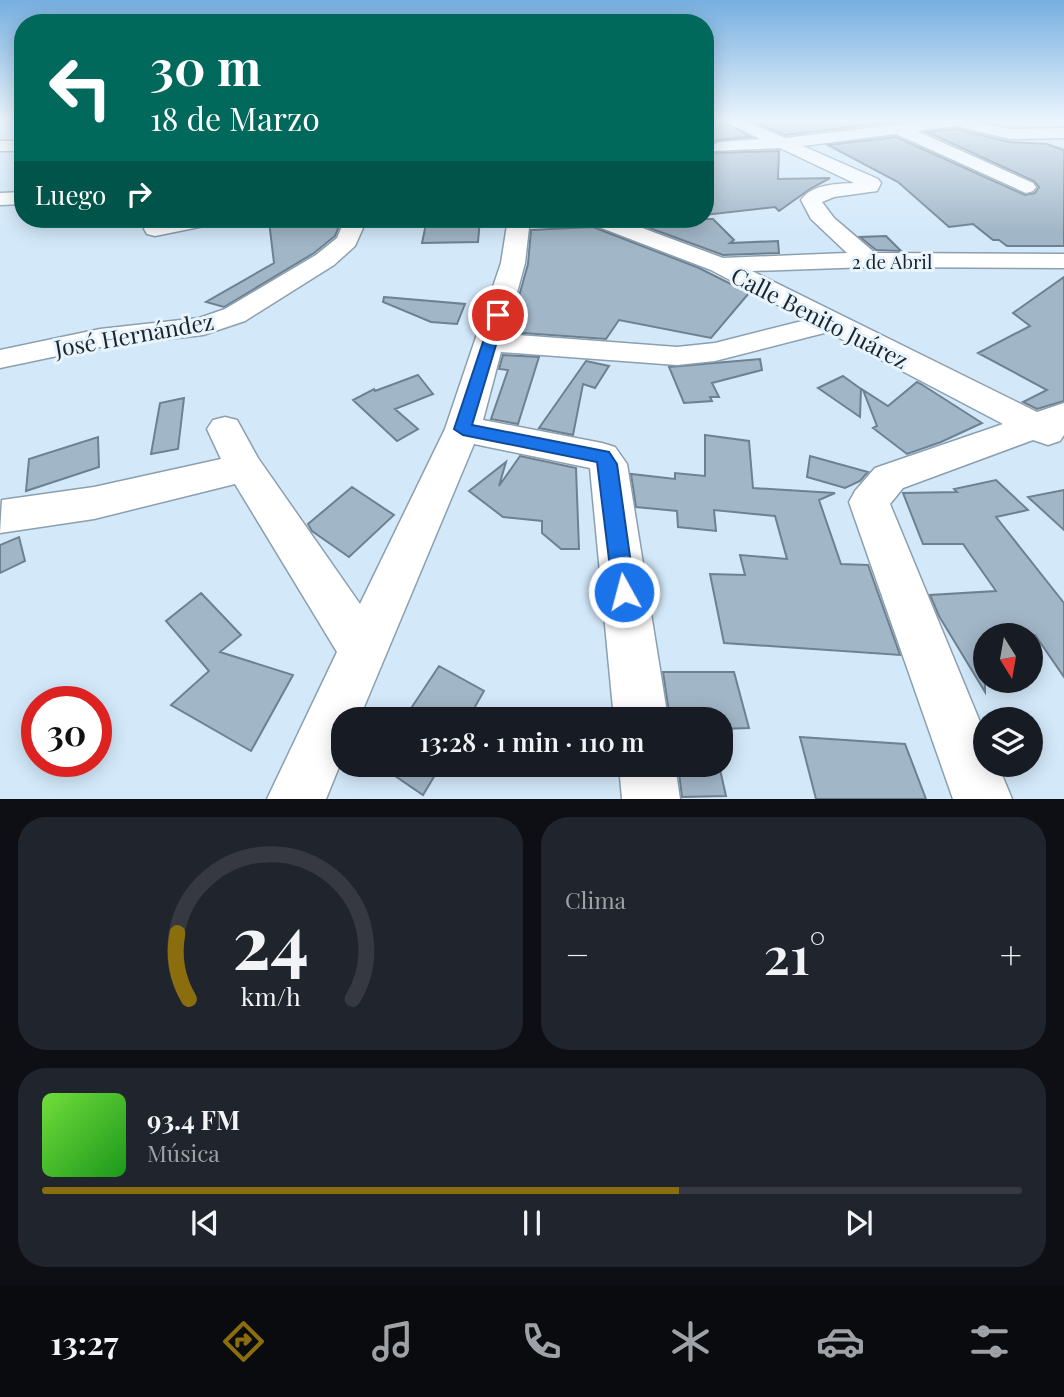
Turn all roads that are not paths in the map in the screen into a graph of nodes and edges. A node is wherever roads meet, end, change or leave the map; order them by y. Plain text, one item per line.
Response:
1 (815, 157) edge
2 (960, 157) edge
3 (1026, 187) dead end
4 (160, 228) edge
5 (352, 228) edge
6 (518, 228) edge
7 (623, 228) edge
8 (155, 229) dead end
9 (869, 260) junction
10 (1064, 261) edge
11 (720, 265) junction
12 (829, 323) junction
13 (491, 342) junction
14 (0, 359) edge
15 (1055, 427) edge
16 (225, 429) dead end
17 (463, 429) junction
18 (244, 467) junction
19 (2, 517) dead end
20 (363, 651) junction
21 (639, 707) edge
22 (648, 777) edge
23 (296, 799) edge
24 (651, 799) edge
25 (983, 799) edge

1 - 9 street
2 - 3 street
4 - 8 street
5 - 14 street, José Hernández
6 - 13 street
7 - 11 street, Calle Benito Juárez
9 - 10 street, 2 de Abril
9 - 11 street, 2 de Abril
11 - 12 street, Calle Benito Juárez
12 - 13 street
12 - 15 street, Calle Benito Juárez
13 - 17 street
15 - 25 street, Calle Benito Juárez
16 - 18 street
17 - 20 street
17 - 21 street
18 - 19 street
18 - 20 street
20 - 23 street
22 - 24 street

